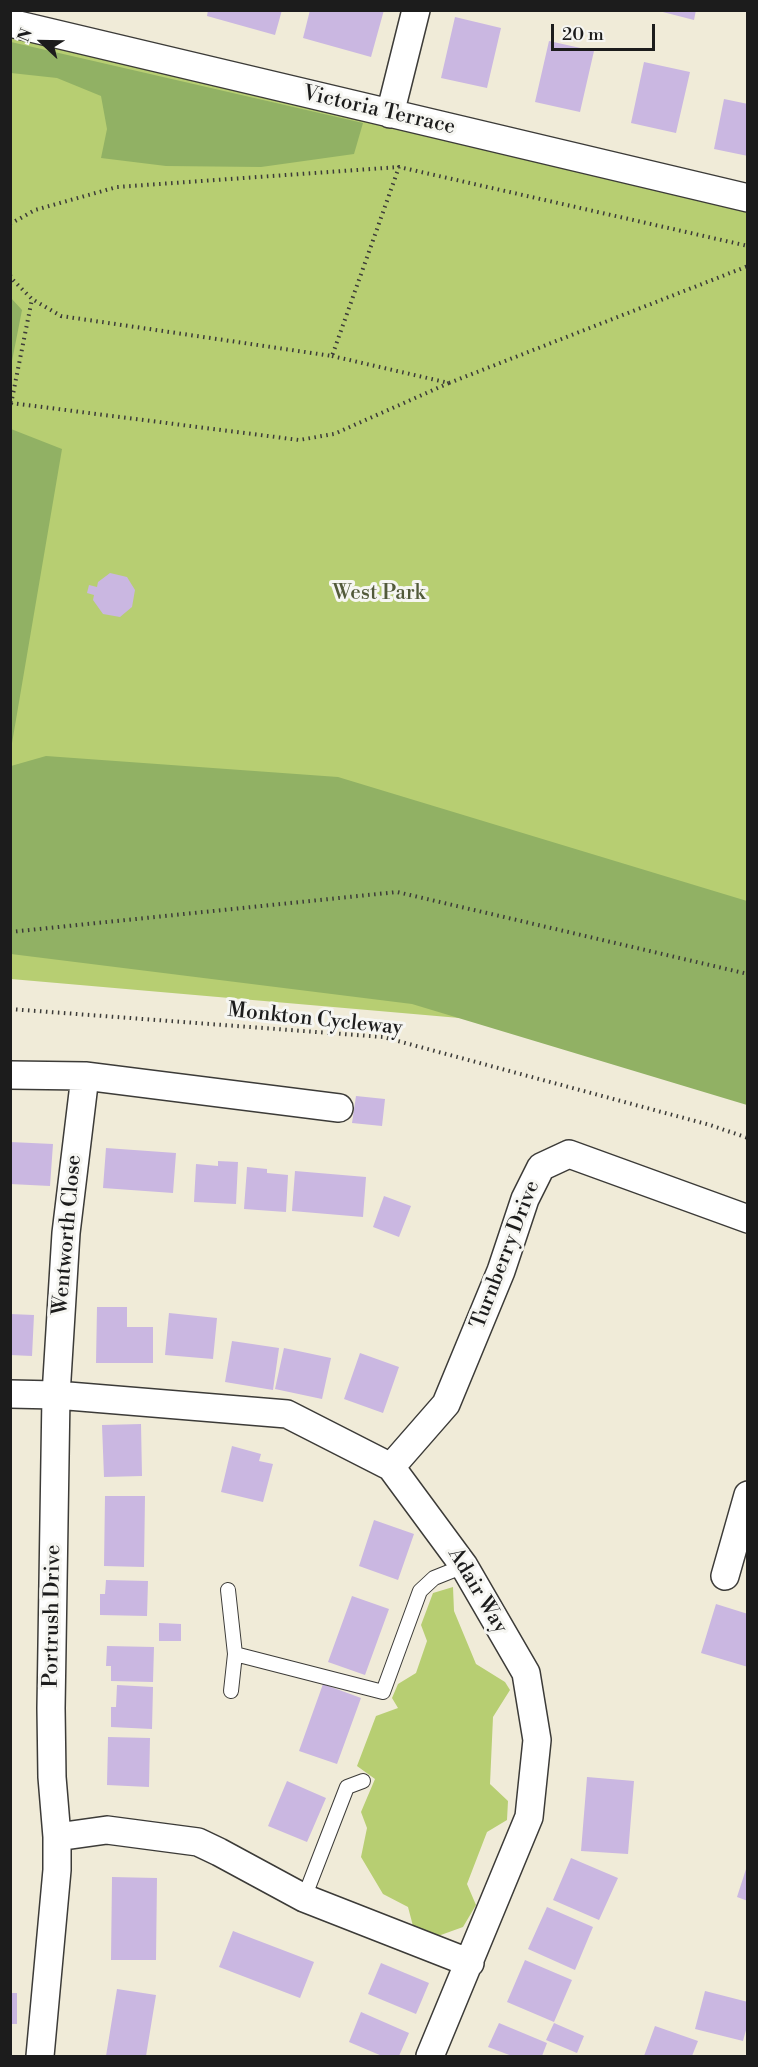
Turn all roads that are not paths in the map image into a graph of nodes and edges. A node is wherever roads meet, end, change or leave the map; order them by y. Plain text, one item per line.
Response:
1 (416, 10) edge
2 (10, 23) edge
3 (390, 114) junction
4 (747, 198) edge
5 (10, 1075) edge
6 (85, 1076) junction
7 (339, 1108) dead end
8 (747, 1219) edge
9 (10, 1394) edge
10 (56, 1395) junction
11 (391, 1467) junction
12 (747, 1494) edge
13 (742, 1529) edge
14 (464, 1566) junction
15 (725, 1576) dead end
16 (228, 1590) dead end
17 (235, 1654) junction
18 (231, 1690) dead end
19 (363, 1781) dead end
20 (57, 1837) junction
21 (304, 1898) junction
22 (470, 1963) junction
23 (40, 2056) edge
24 (430, 2056) edge

1 - 3 street
2 - 3 street, Victoria Terrace
3 - 4 street, Victoria Terrace
5 - 6 street
6 - 7 street
6 - 10 street, Wentworth Close
8 - 11 street, Turnberry Drive
9 - 10 street, Adair Way
10 - 11 street, Adair Way
10 - 20 street, Portrush Drive
11 - 14 street, Adair Way
12 - 13 street
13 - 15 street
14 - 17 lane
14 - 22 street, Adair Way
16 - 17 lane
17 - 18 lane
19 - 21 lane
20 - 21 street
20 - 23 street, Portrush Drive
21 - 22 street
22 - 24 street, Adair Way

